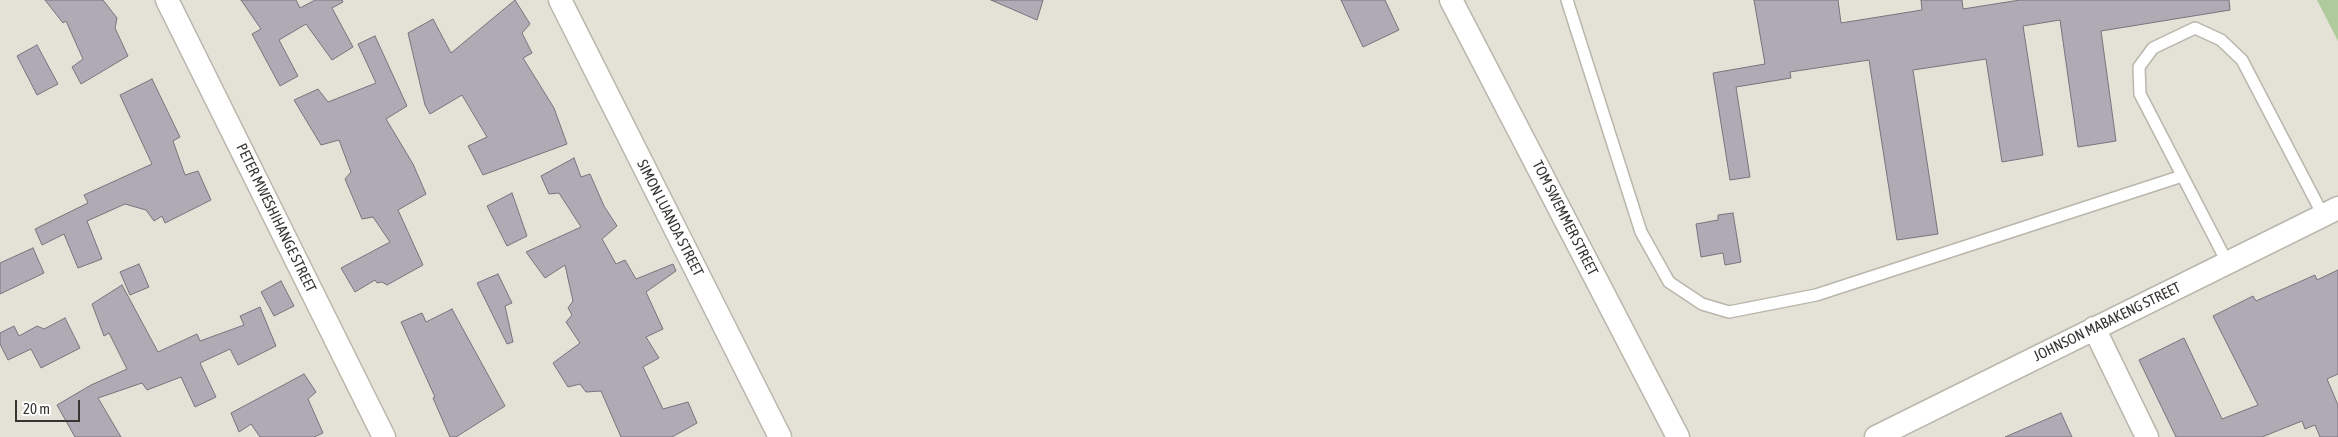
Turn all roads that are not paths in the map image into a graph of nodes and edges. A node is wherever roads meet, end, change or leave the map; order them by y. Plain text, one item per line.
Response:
1 (167, 0) edge
2 (560, 0) edge
3 (1451, 0) edge
4 (1567, 0) edge
5 (2182, 176) junction
6 (2330, 212) edge
7 (2227, 262) junction
8 (2094, 328) junction
9 (384, 437) edge
10 (780, 437) edge
11 (1678, 437) edge
12 (1876, 437) edge
13 (2147, 437) edge

1 - 9 street, PETER MWESHIHANGE STREET
2 - 10 street, SIMON LUANDA STREET
3 - 11 street, TOM SWEMMER STREET
4 - 5 lane
5 - 6 lane
5 - 7 lane
6 - 7 street, JOHNSON MABAKENG STREET
7 - 8 street, JOHNSON MABAKENG STREET
8 - 12 street, JOHNSON MABAKENG STREET
8 - 13 street

